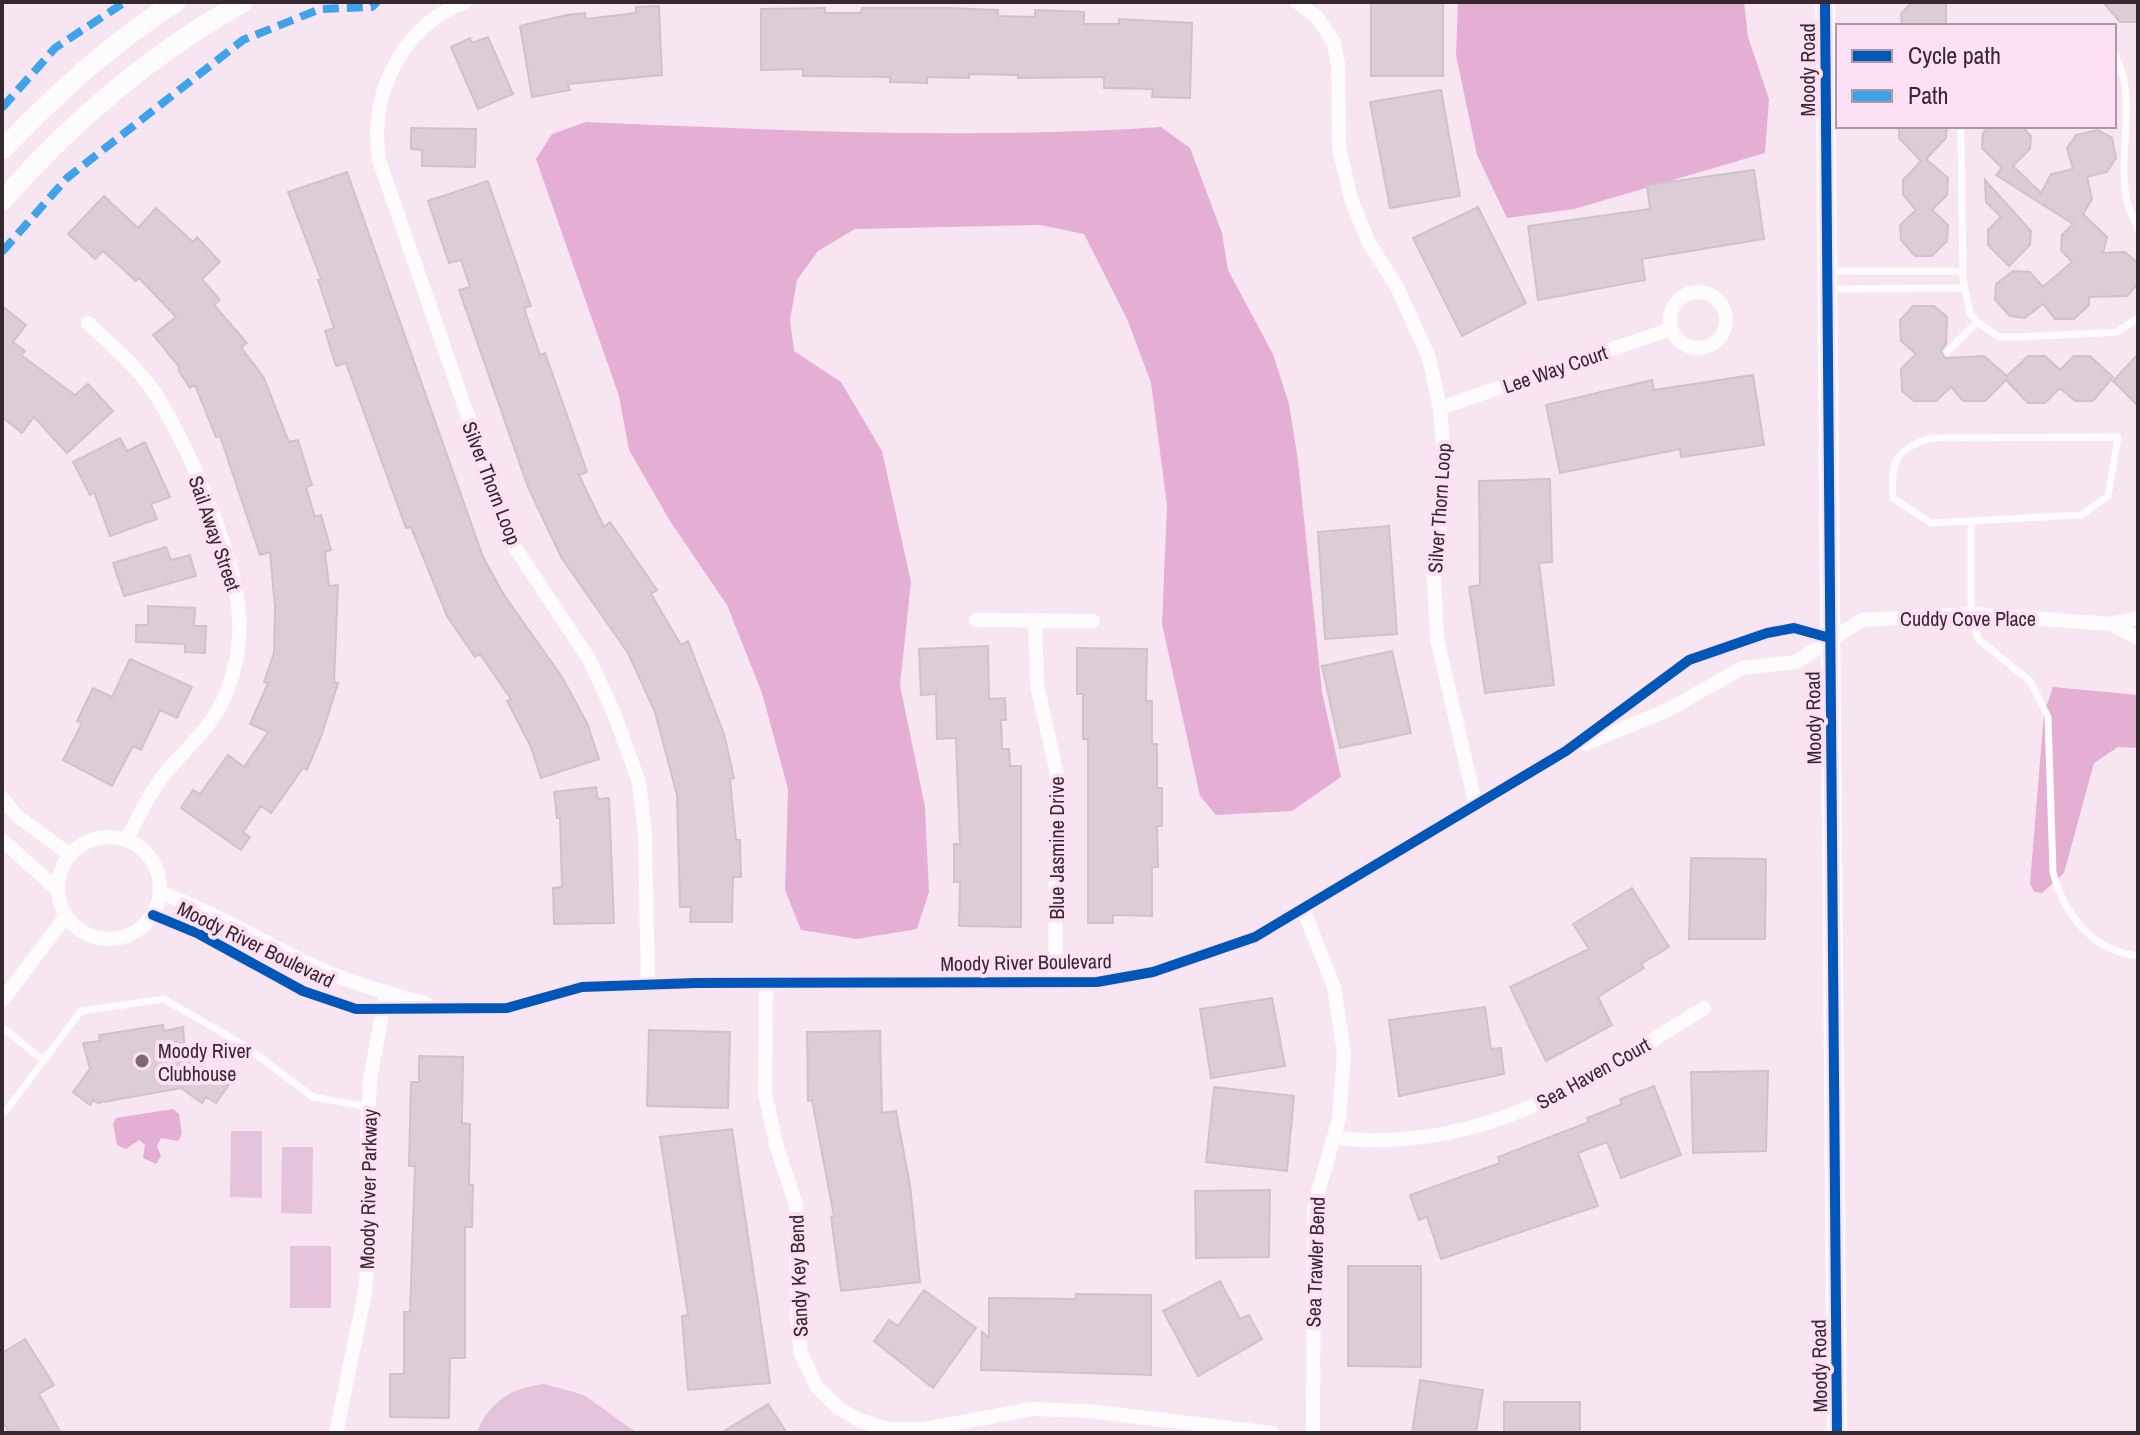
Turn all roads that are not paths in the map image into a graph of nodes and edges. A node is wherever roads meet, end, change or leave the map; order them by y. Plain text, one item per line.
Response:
1 (176, 2) edge
2 (243, 2) edge
3 (465, 2) edge
4 (1297, 2) edge
5 (1825, 2) edge
6 (2116, 57) edge
7 (1961, 128) edge
8 (2, 150) edge
9 (2, 201) edge
10 (2138, 228) edge
11 (1963, 271) junction
12 (1826, 280) junction
13 (1964, 288) junction
14 (2137, 320) edge
15 (1977, 322) junction
16 (88, 323) dead end
17 (1671, 329) junction
18 (1947, 352) dead end
19 (1440, 408) junction
20 (1971, 521) junction
21 (1971, 614) junction
22 (2138, 618) edge
23 (976, 620) dead end
24 (1035, 621) junction
25 (1093, 621) dead end
26 (2111, 624) junction
27 (1830, 638) junction
28 (2138, 638) edge
29 (1653, 688) junction
30 (1668, 710) junction
31 (1566, 751) junction
32 (2, 798) edge
33 (1476, 806) junction
34 (127, 839) junction
35 (2, 840) edge
36 (70, 855) junction
37 (58, 890) junction
38 (161, 893) junction
39 (1303, 909) junction
40 (153, 915) junction
41 (66, 916) junction
42 (2138, 956) edge
43 (1055, 982) junction
44 (766, 983) junction
45 (648, 985) junction
46 (386, 992) junction
47 (2, 1001) edge
48 (1704, 1008) dead end
49 (383, 1009) junction
50 (446, 1009) junction
51 (2, 1027) edge
52 (44, 1061) junction
53 (369, 1107) junction
54 (5, 1112) dead end
55 (1334, 1138) junction
56 (336, 1433) edge
57 (1272, 1433) edge
58 (1302, 1433) edge
59 (1313, 1433) edge
60 (1837, 1433) edge

1 - 8 street
2 - 9 street
3 - 45 street, Silver Thorn Loop
4 - 19 street, Silver Thorn Loop
5 - 12 street, Moody Road
6 - 10 lane
7 - 11 lane
11 - 12 lane
11 - 13 lane
12 - 13 lane
12 - 27 street, Moody Road
13 - 15 lane
14 - 15 lane
15 - 18 lane
16 - 34 street, Sail Away Street
17 - 17 street
17 - 19 street, Lee Way Court
19 - 33 street, Silver Thorn Loop
20 - 20 lane
20 - 21 lane
21 - 26 street, Cuddy Cove Place
21 - 27 street, Cuddy Cove Place
21 - 42 lane
22 - 26 street, Cuddy Cove Place
23 - 24 street
24 - 25 street
24 - 43 street, Blue Jasmine Drive
26 - 28 street, Cuddy Cove Place
27 - 29 street, Moody River Boulevard
27 - 30 street, Moody River Boulevard
27 - 60 street, Moody Road
29 - 30 street
29 - 31 street, Moody River Boulevard
30 - 31 street, Moody River Boulevard
31 - 33 street, Moody River Boulevard
32 - 36 street
33 - 39 street, Moody River Boulevard
34 - 36 street
34 - 38 street, Moody River Boulevard
35 - 37 street
36 - 37 street
37 - 41 street
38 - 40 street, Moody River Boulevard
38 - 46 street, Moody River Boulevard
39 - 43 street, Moody River Boulevard
39 - 55 street, Sea Trawler Bend
40 - 41 street, Moody River Boulevard
40 - 49 street, Moody River Boulevard
41 - 47 street
43 - 44 street, Moody River Boulevard
44 - 45 street, Moody River Boulevard
44 - 57 street, Sandy Key Bend
45 - 50 street, Moody River Boulevard
46 - 49 street, Moody River Parkway
46 - 50 street, Moody River Boulevard
48 - 55 street, Sea Haven Court
49 - 50 street, Moody River Boulevard
49 - 53 street, Moody River Parkway
51 - 52 lane
52 - 53 lane
52 - 54 lane
53 - 56 street, Moody River Parkway
55 - 59 street, Sea Trawler Bend
58 - 59 street

